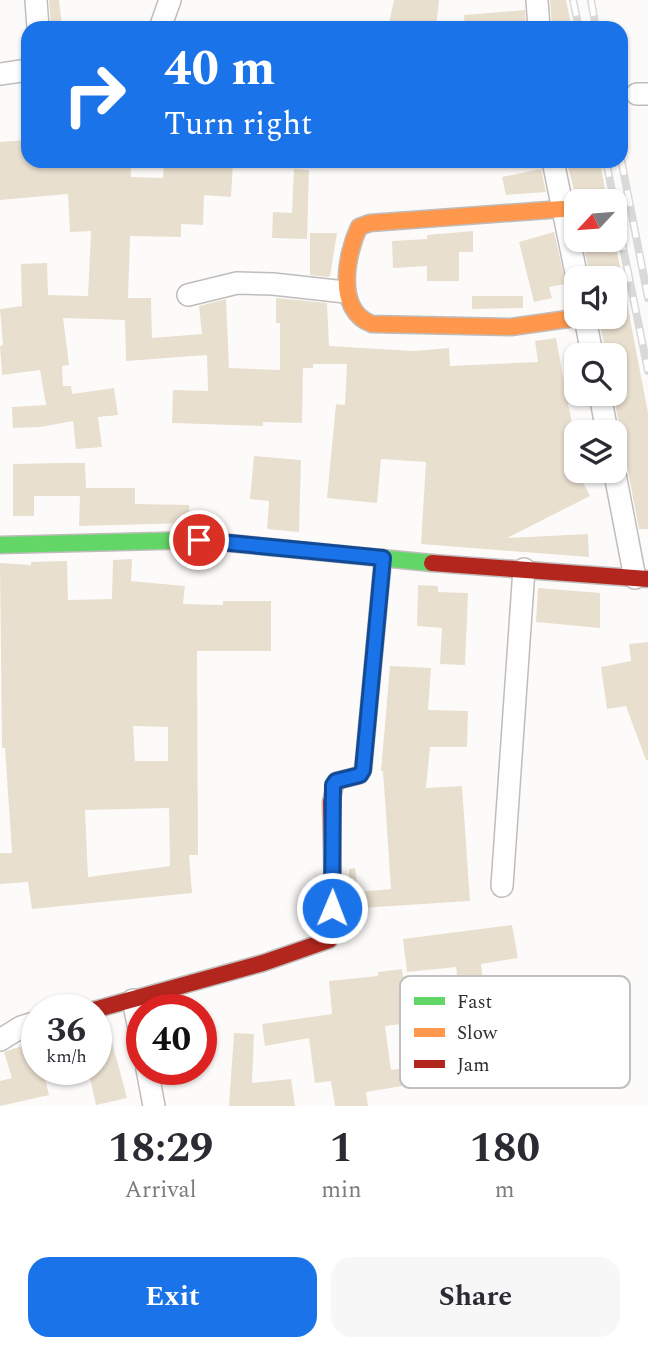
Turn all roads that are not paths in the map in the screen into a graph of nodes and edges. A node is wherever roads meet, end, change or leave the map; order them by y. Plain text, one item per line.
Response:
1 (36, 0) edge
2 (170, 0) edge
3 (537, 0) edge
4 (38, 21) edge
5 (162, 21) edge
6 (538, 21) edge
7 (21, 71) edge
8 (0, 74) edge
9 (554, 168) edge
10 (562, 209) junction
11 (574, 266) edge
12 (343, 292) junction
13 (188, 295) dead end
14 (564, 320) edge
15 (618, 483) edge
16 (0, 545) edge
17 (383, 558) junction
18 (524, 569) junction
19 (642, 578) edge
20 (502, 886) dead end
21 (155, 994) edge
22 (21, 1027) edge
23 (0, 1040) edge
24 (150, 1085) edge
25 (154, 1106) edge

1 - 4 street
2 - 5 street
3 - 6 street
7 - 8 street
9 - 10 street
10 - 11 street
10 - 12 street
12 - 13 street
12 - 14 street
15 - 19 street
16 - 17 street
17 - 18 street
17 - 21 street
18 - 19 street
18 - 20 street
22 - 23 street
24 - 25 street

